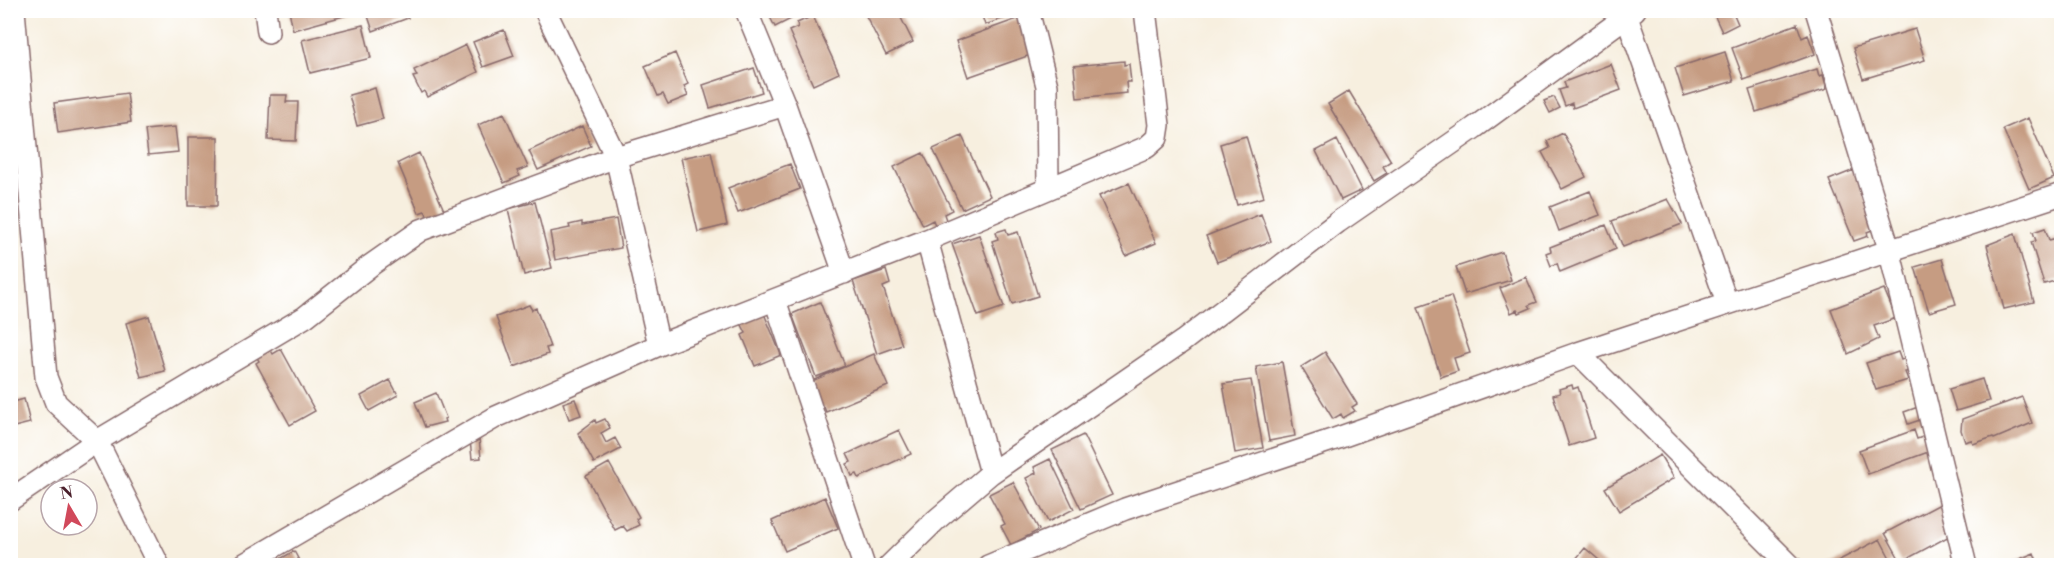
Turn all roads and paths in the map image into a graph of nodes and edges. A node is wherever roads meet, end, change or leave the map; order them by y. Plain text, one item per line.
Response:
1 (14, 10) edge
2 (265, 10) edge
3 (545, 10) edge
4 (746, 10) edge
5 (1028, 10) edge
6 (1145, 10) edge
7 (1816, 10) edge
8 (1631, 14) edge
9 (268, 32) dead end
10 (785, 105) junction
11 (616, 157) junction
12 (1048, 186) junction
13 (2061, 196) edge
14 (927, 240) junction
15 (1889, 249) junction
16 (844, 273) junction
17 (775, 300) junction
18 (1727, 303) junction
19 (659, 345) junction
20 (1578, 353) junction
21 (97, 441) junction
22 (991, 473) junction
23 (10, 500) edge
24 (159, 566) edge
25 (241, 566) edge
26 (864, 566) edge
27 (889, 566) edge
28 (988, 566) edge
29 (1791, 566) edge
30 (1966, 566) edge

1 - 21 street
2 - 9 street
3 - 11 street
4 - 10 street
5 - 12 street
6 - 12 street
7 - 15 street
8 - 18 street
8 - 22 street
10 - 11 street
10 - 16 street
11 - 19 street
11 - 21 street
12 - 14 street
13 - 15 street
14 - 16 street
14 - 22 street
15 - 18 street
15 - 30 street
16 - 17 street
17 - 19 street
17 - 26 street
18 - 20 street
19 - 25 street
20 - 28 street
20 - 29 street
21 - 23 street
21 - 24 street
22 - 27 street

